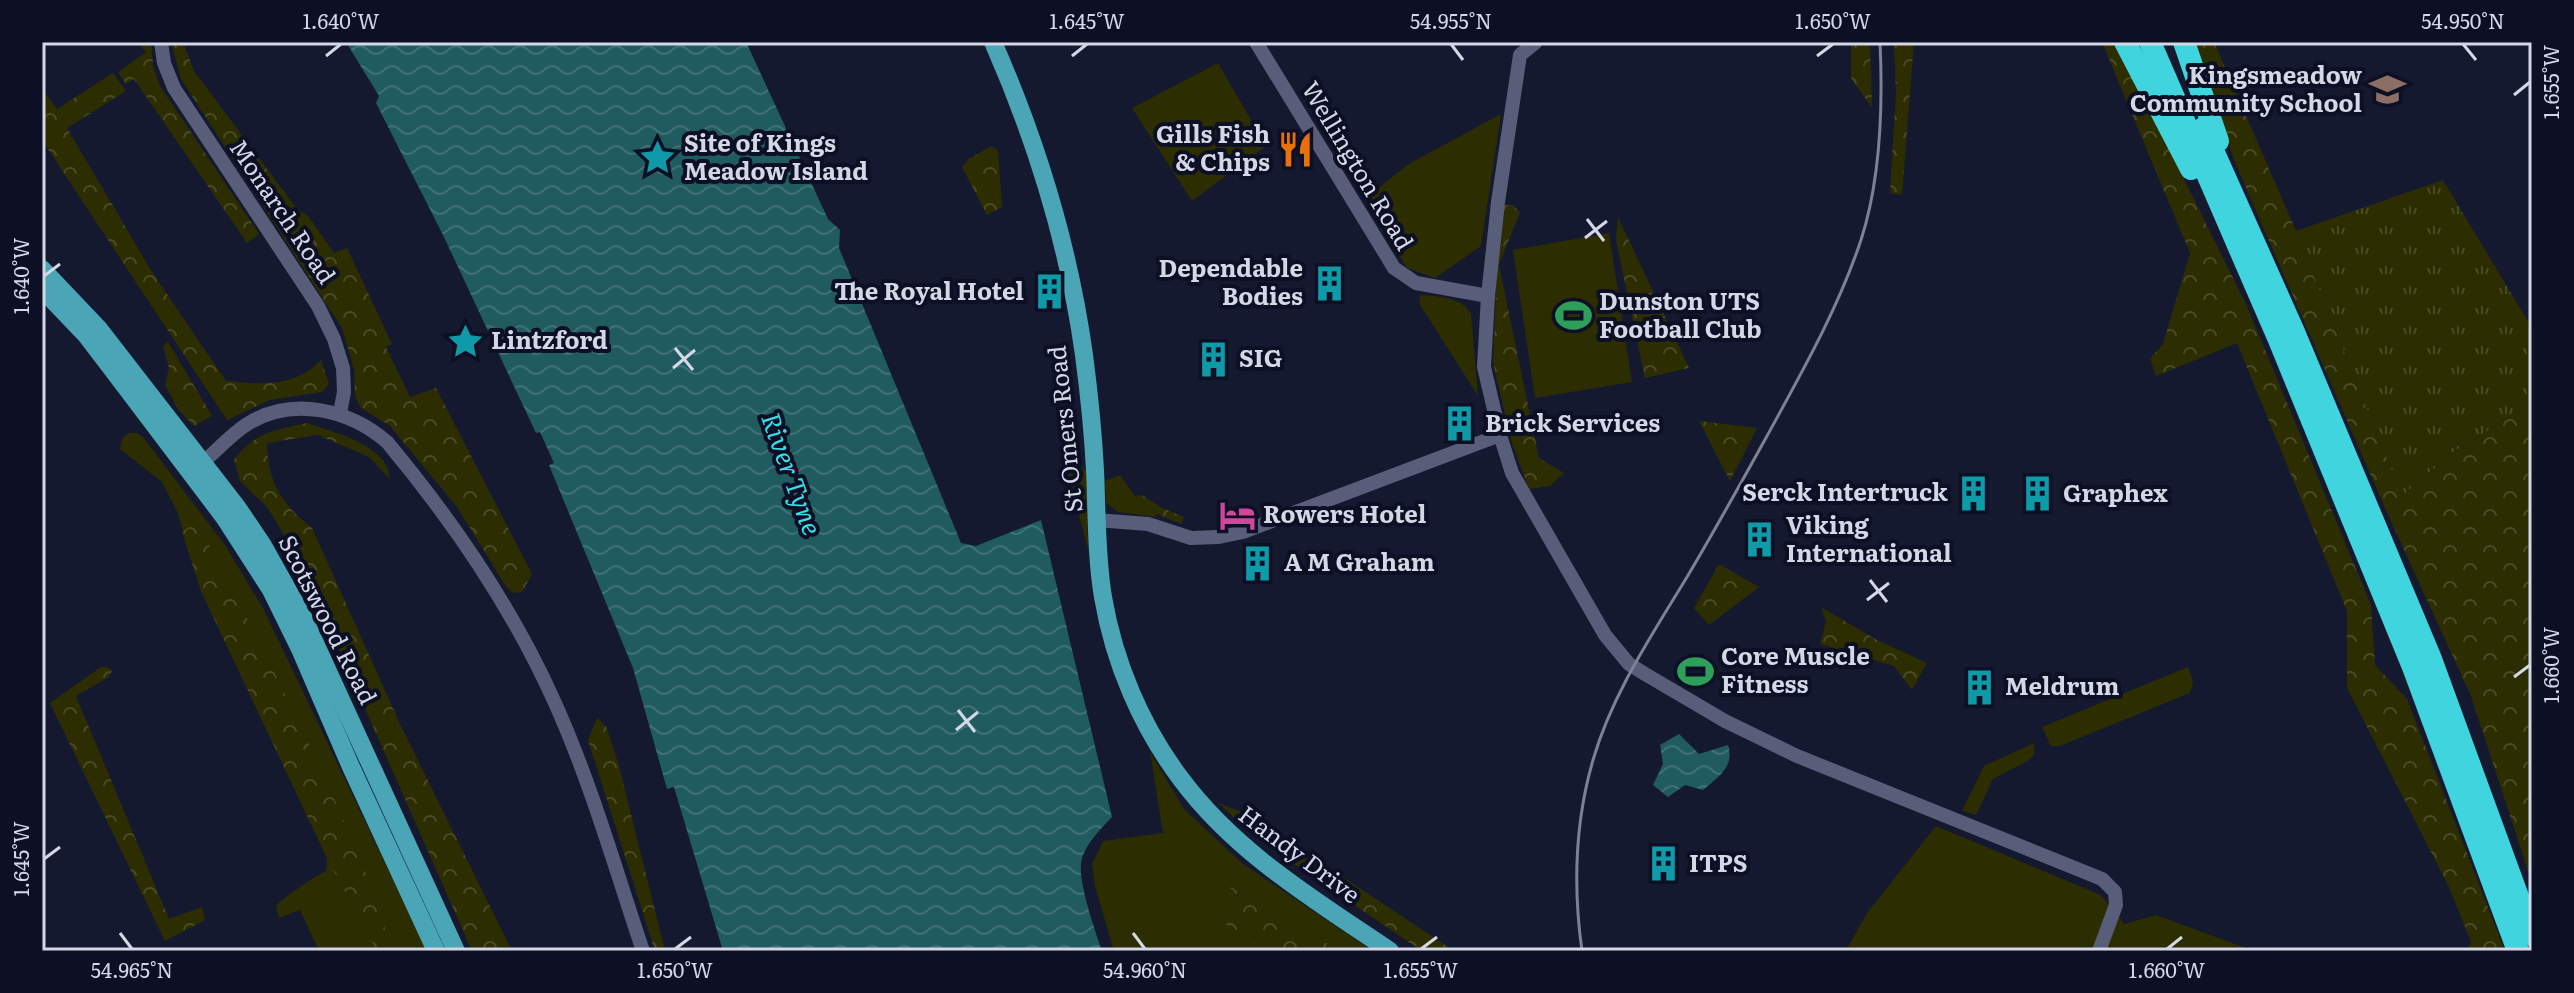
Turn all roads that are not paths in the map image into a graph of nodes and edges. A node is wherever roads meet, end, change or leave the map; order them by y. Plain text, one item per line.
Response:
1 (161, 42) edge
2 (993, 42) edge
3 (1256, 42) edge
4 (1536, 42) edge
5 (2125, 42) edge
6 (2150, 42) edge
7 (2166, 42) edge
8 (2184, 42) edge
9 (2253, 261) junction
10 (42, 269) edge
11 (42, 289) edge
12 (1488, 296) junction
13 (340, 413) junction
14 (1500, 435) junction
15 (231, 437) junction
16 (194, 461) junction
17 (218, 482) junction
18 (1096, 520) junction
19 (2532, 935) edge
20 (436, 951) edge
21 (456, 951) edge
22 (643, 951) edge
23 (1390, 951) edge
24 (2099, 951) edge
25 (2518, 951) edge

1 - 13 street, Monarch Road
2 - 18 main road, St Omers Road
3 - 12 street, Wellington Road
4 - 12 street
5 - 9 highway
6 - 9 highway
7 - 9 highway
8 - 9 highway
9 - 19 highway
9 - 25 highway
10 - 16 main road, Scotswood Road
11 - 16 main road, Scotswood Road
12 - 14 street
13 - 15 street
13 - 22 street
14 - 18 street, St Omers Road
14 - 24 street
15 - 16 street
15 - 17 street
16 - 17 main road, Scotswood Road
16 - 20 main road, Scotswood Road
17 - 21 main road, Scotswood Road
18 - 23 main road, Handy Drive

